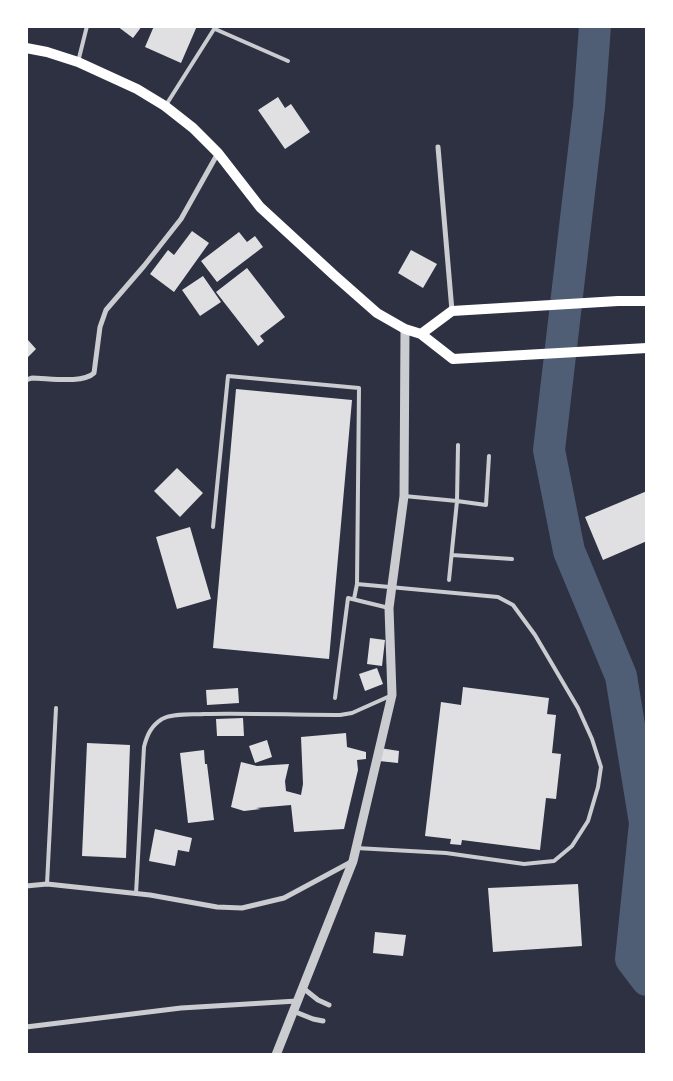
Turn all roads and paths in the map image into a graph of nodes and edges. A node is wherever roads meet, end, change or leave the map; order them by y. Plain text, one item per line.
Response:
1 (87, 26) edge
2 (215, 27) edge
3 (26, 48) edge
4 (288, 61) dead end
5 (78, 62) junction
6 (166, 106) junction
7 (438, 147) dead end
8 (218, 153) junction
9 (647, 301) edge
10 (452, 312) junction
11 (406, 329) junction
12 (421, 334) junction
13 (647, 348) edge
14 (26, 380) edge
15 (458, 445) dead end
16 (489, 456) dead end
17 (404, 496) junction
18 (457, 502) junction
19 (213, 526) dead end
20 (452, 555) junction
21 (512, 558) dead end
22 (449, 580) dead end
23 (357, 584) junction
24 (392, 588) junction
25 (354, 599) junction
26 (389, 608) junction
27 (392, 695) junction
28 (335, 698) dead end
29 (56, 708) dead end
30 (355, 848) junction
31 (353, 861) junction
32 (47, 884) junction
33 (26, 886) edge
34 (136, 894) junction
35 (302, 988) junction
36 (297, 1001) junction
37 (329, 1005) dead end
38 (293, 1011) junction
39 (323, 1021) dead end
40 (26, 1027) edge
41 (276, 1055) edge

1 - 5 lane
2 - 4 lane
2 - 6 lane
3 - 5 main road
5 - 6 main road
6 - 8 main road
7 - 10 street
8 - 11 main road
8 - 14 street
9 - 10 main road
10 - 12 main road
11 - 12 main road
11 - 17 street
12 - 13 main road
15 - 18 lane
16 - 18 lane
17 - 18 lane
17 - 24 street
18 - 20 lane
19 - 23 lane
20 - 21 lane
20 - 22 lane
23 - 24 lane
23 - 25 lane
24 - 26 street
24 - 30 lane
25 - 26 lane
25 - 28 lane
26 - 27 street
27 - 30 street
27 - 34 lane
29 - 32 lane
30 - 31 street
31 - 34 street
31 - 35 street
32 - 33 street
32 - 34 street
35 - 36 street
35 - 37 street
36 - 38 street
36 - 40 street
38 - 39 street
38 - 41 street

